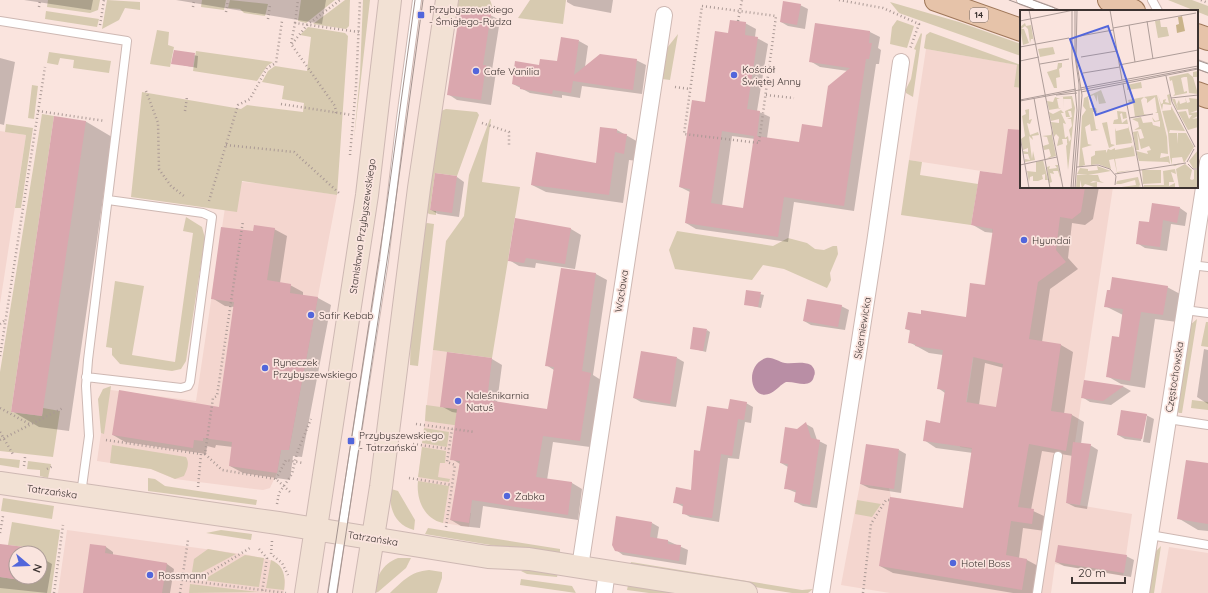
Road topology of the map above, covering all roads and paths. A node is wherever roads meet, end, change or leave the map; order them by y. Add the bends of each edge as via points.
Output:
1 (40, 0) edge
2 (104, 0) edge
3 (194, 0) edge
4 (228, 0) edge
5 (298, 0) edge
6 (340, 0) edge
7 (360, 0) edge
8 (390, 0) edge
9 (418, 0) edge
10 (447, 0) edge
11 (742, 0) edge
12 (839, 0) edge
13 (936, 0) edge
14 (1021, 0) edge
15 (1109, 0) edge
16 (1152, 0) edge
17 (1201, 0) edge
18 (1208, 3) edge
19 (270, 5) dead end
20 (39, 7) dead end
21 (193, 8) dead end
22 (1048, 10) edge
23 (1132, 10) edge
24 (1157, 10) edge
25 (740, 11) junction
26 (226, 12) dead end
27 (664, 15) dead end
28 (268, 19) dead end
29 (0, 21) edge
30 (282, 21) dead end
31 (738, 21) dead end
32 (295, 23) junction
33 (307, 25) junction
34 (1020, 30) edge
35 (359, 32) junction
36 (1198, 35) edge
37 (98, 37) junction
38 (1208, 39) edge
39 (291, 44) junction
40 (900, 62) joint
41 (1198, 64) edge
42 (45, 67) dead end
43 (1208, 68) edge
44 (675, 87) dead end
45 (690, 89) junction
46 (146, 91) dead end
47 (1198, 93) edge
48 (766, 95) junction
49 (187, 97) dead end
50 (1208, 97) edge
51 (794, 98) dead end
52 (281, 104) dead end
53 (38, 111) junction
54 (185, 111) dead end
55 (336, 112) junction
56 (352, 114) junction
57 (105, 121) dead end
58 (482, 123) dead end
59 (509, 145) dead end
60 (226, 146) junction
61 (350, 162) dead end
62 (1208, 162) edge
63 (339, 193) dead end
64 (108, 200) junction
65 (204, 213) junction
66 (243, 220) dead end
67 (1191, 265) junction
68 (1208, 267) edge
69 (1184, 310) junction
70 (1208, 313) edge
71 (6, 320) junction
72 (0, 324) edge
73 (0, 356) edge
74 (86, 377) junction
75 (0, 408) edge
76 (63, 408) dead end
77 (312, 413) dead end
78 (1168, 419) junction
79 (416, 424) dead end
80 (31, 425) junction
81 (1208, 425) edge
82 (452, 429) junction
83 (0, 432) edge
84 (475, 432) dead end
85 (4, 438) junction
86 (0, 440) edge
87 (106, 440) dead end
88 (414, 444) dead end
89 (449, 449) junction
90 (203, 454) junction
91 (14, 456) dead end
92 (1058, 456) dead end
93 (25, 457) dead end
94 (295, 462) junction
95 (303, 463) dead end
96 (23, 471) dead end
97 (409, 478) dead end
98 (276, 479) junction
99 (0, 484) edge
100 (452, 485) junction
101 (284, 486) junction
102 (198, 487) dead end
103 (290, 492) dead end
104 (81, 495) junction
105 (890, 500) dead end
106 (276, 508) dead end
107 (3, 516) dead end
108 (64, 525) dead end
109 (446, 527) dead end
110 (316, 529) junction
111 (0, 533) edge
112 (342, 533) junction
113 (273, 535) dead end
114 (1150, 536) junction
115 (373, 538) junction
116 (188, 540) dead end
117 (1208, 545) edge
118 (250, 548) dead end
119 (259, 549) dead end
120 (580, 567) junction
121 (607, 571) junction
122 (182, 580) junction
123 (288, 580) dead end
124 (194, 582) junction
125 (262, 591) edge
126 (291, 592) edge
127 (54, 593) edge
128 (180, 593) edge
129 (332, 593) edge
130 (364, 593) edge
131 (604, 593) edge
132 (746, 593) edge
133 (821, 593) edge
134 (863, 593) edge
135 (1037, 593) edge
136 (1140, 593) edge

1 - 20 path
2 - 37 path
3 - 21 path
4 - 26 path
5 - 32 path
6 - 33 path
7 - 35 path
8 - 110 main road, Stanisława Przybyszewskiego via 367,195
9 - 112 lane via 384,261
10 - 115 main road via 419,188
11 - 25 path
12 - 40 path via 883,8 919,24 910,49
13 - 34 main road, 14
14 - 22 lane
15 - 23 main road
16 - 24 lane
17 - 18 path
19 - 28 path
25 - 31 path
25 - 45 path via 702,6
25 - 48 path via 776,16
27 - 120 street, Wacława
29 - 37 lane
30 - 60 path via 276,63 268,68 250,99 238,105
32 - 33 path
32 - 39 path
33 - 35 path
33 - 39 path
35 - 56 path
36 - 38 main road
37 - 64 lane via 128,41
39 - 55 path via 335,106
40 - 133 street, Skierniewicka
41 - 43 lane
42 - 53 path
44 - 45 path
45 - 48 path via 684,134 759,143
46 - 65 path via 158,123 159,169 171,186
47 - 50 main road
48 - 51 path
49 - 54 path
52 - 55 path
53 - 57 path
53 - 71 path
55 - 56 path
56 - 61 path
58 - 59 path via 509,132
60 - 63 path via 294,152
60 - 65 path
62 - 67 street, Częstochowska
64 - 65 lane
64 - 74 lane
65 - 74 lane via 212,217 188,386 181,388
66 - 90 path via 217,396 213,398
67 - 68 lane
67 - 69 street, Częstochowska
69 - 70 lane
69 - 78 street, Częstochowska
71 - 72 path
71 - 73 path
74 - 104 lane via 89,436
75 - 80 path
76 - 80 path
77 - 94 path
78 - 81 lane
78 - 114 street, Częstochowska
79 - 82 path
80 - 85 path
82 - 84 path
82 - 89 path
83 - 85 path
85 - 86 path
85 - 91 path
87 - 90 path
88 - 89 path
89 - 100 path via 447,462 455,466
90 - 98 path via 222,470
90 - 102 path
92 - 135 lane
93 - 96 path
94 - 95 path
94 - 98 path via 286,460
94 - 101 path via 292,474
97 - 100 path
98 - 101 path
99 - 104 main road, Tatrzańska
100 - 109 path
101 - 103 path
101 - 106 path via 278,493
104 - 110 main road, Tatrzańska
105 - 134 path via 886,500 871,524
107 - 111 path
108 - 127 path
110 - 112 main road, Tatrzańska
110 - 126 main road, Stanisława Przybyszewskiego
112 - 115 main road, Tatrzańska
112 - 129 lane
113 - 123 path via 272,554 287,570
114 - 117 lane
114 - 136 street, Częstochowska
115 - 120 main road, Tatrzańska via 488,557 529,559
115 - 130 main road
116 - 122 path
118 - 124 path
119 - 125 path via 267,558
120 - 121 main road, Tatrzańska
121 - 131 street
121 - 132 main road, Tatrzańska
122 - 124 path
122 - 128 path
124 - 125 path
125 - 126 path

